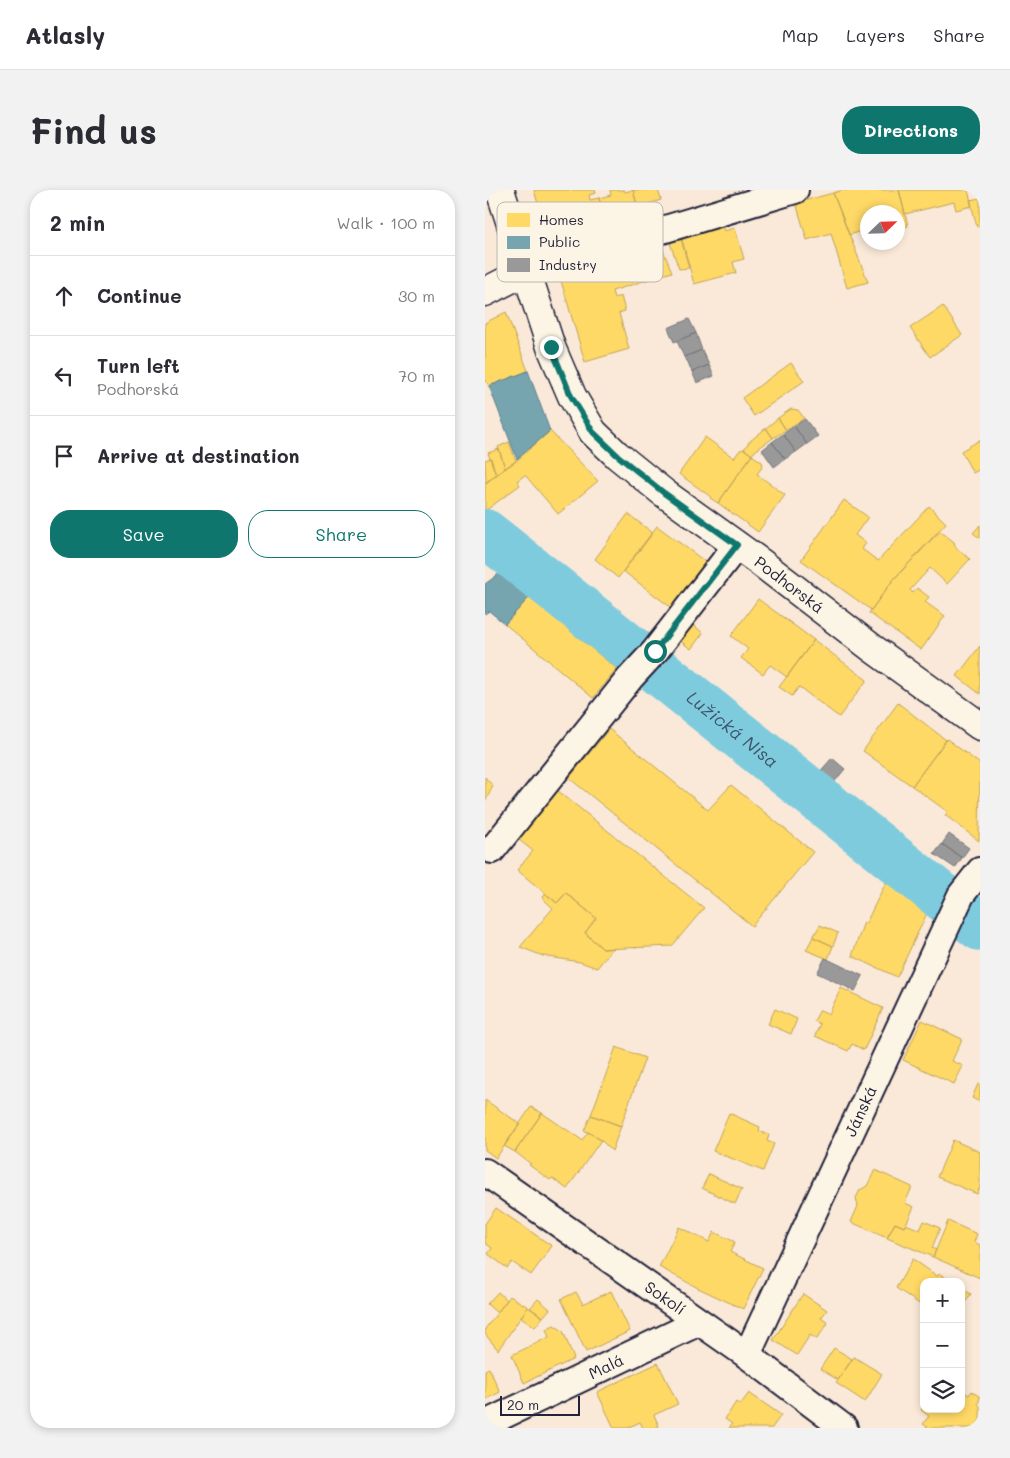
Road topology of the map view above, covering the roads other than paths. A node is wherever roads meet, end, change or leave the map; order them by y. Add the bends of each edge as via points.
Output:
1 (500, 190) edge
2 (795, 190) edge
3 (504, 202) edge
4 (663, 230) edge
5 (505, 282) edge
6 (530, 282) edge
7 (485, 292) edge
8 (737, 545) junction
9 (980, 726) edge
10 (492, 850) dead end
11 (980, 871) edge
12 (485, 1172) edge
13 (699, 1322) junction
14 (747, 1355) junction
15 (485, 1424) edge
16 (844, 1428) edge

1 - 3 main road, Podhorská
2 - 4 street
5 - 7 main road
6 - 8 main road, Podhorská via 571,396 593,432 664,493
8 - 9 main road, Podhorská
8 - 10 street
11 - 14 street, Jánská via 961,895
12 - 13 street, Sokolí
13 - 14 street, Sokolí
13 - 15 street, Malá
14 - 16 street, Sokolí

